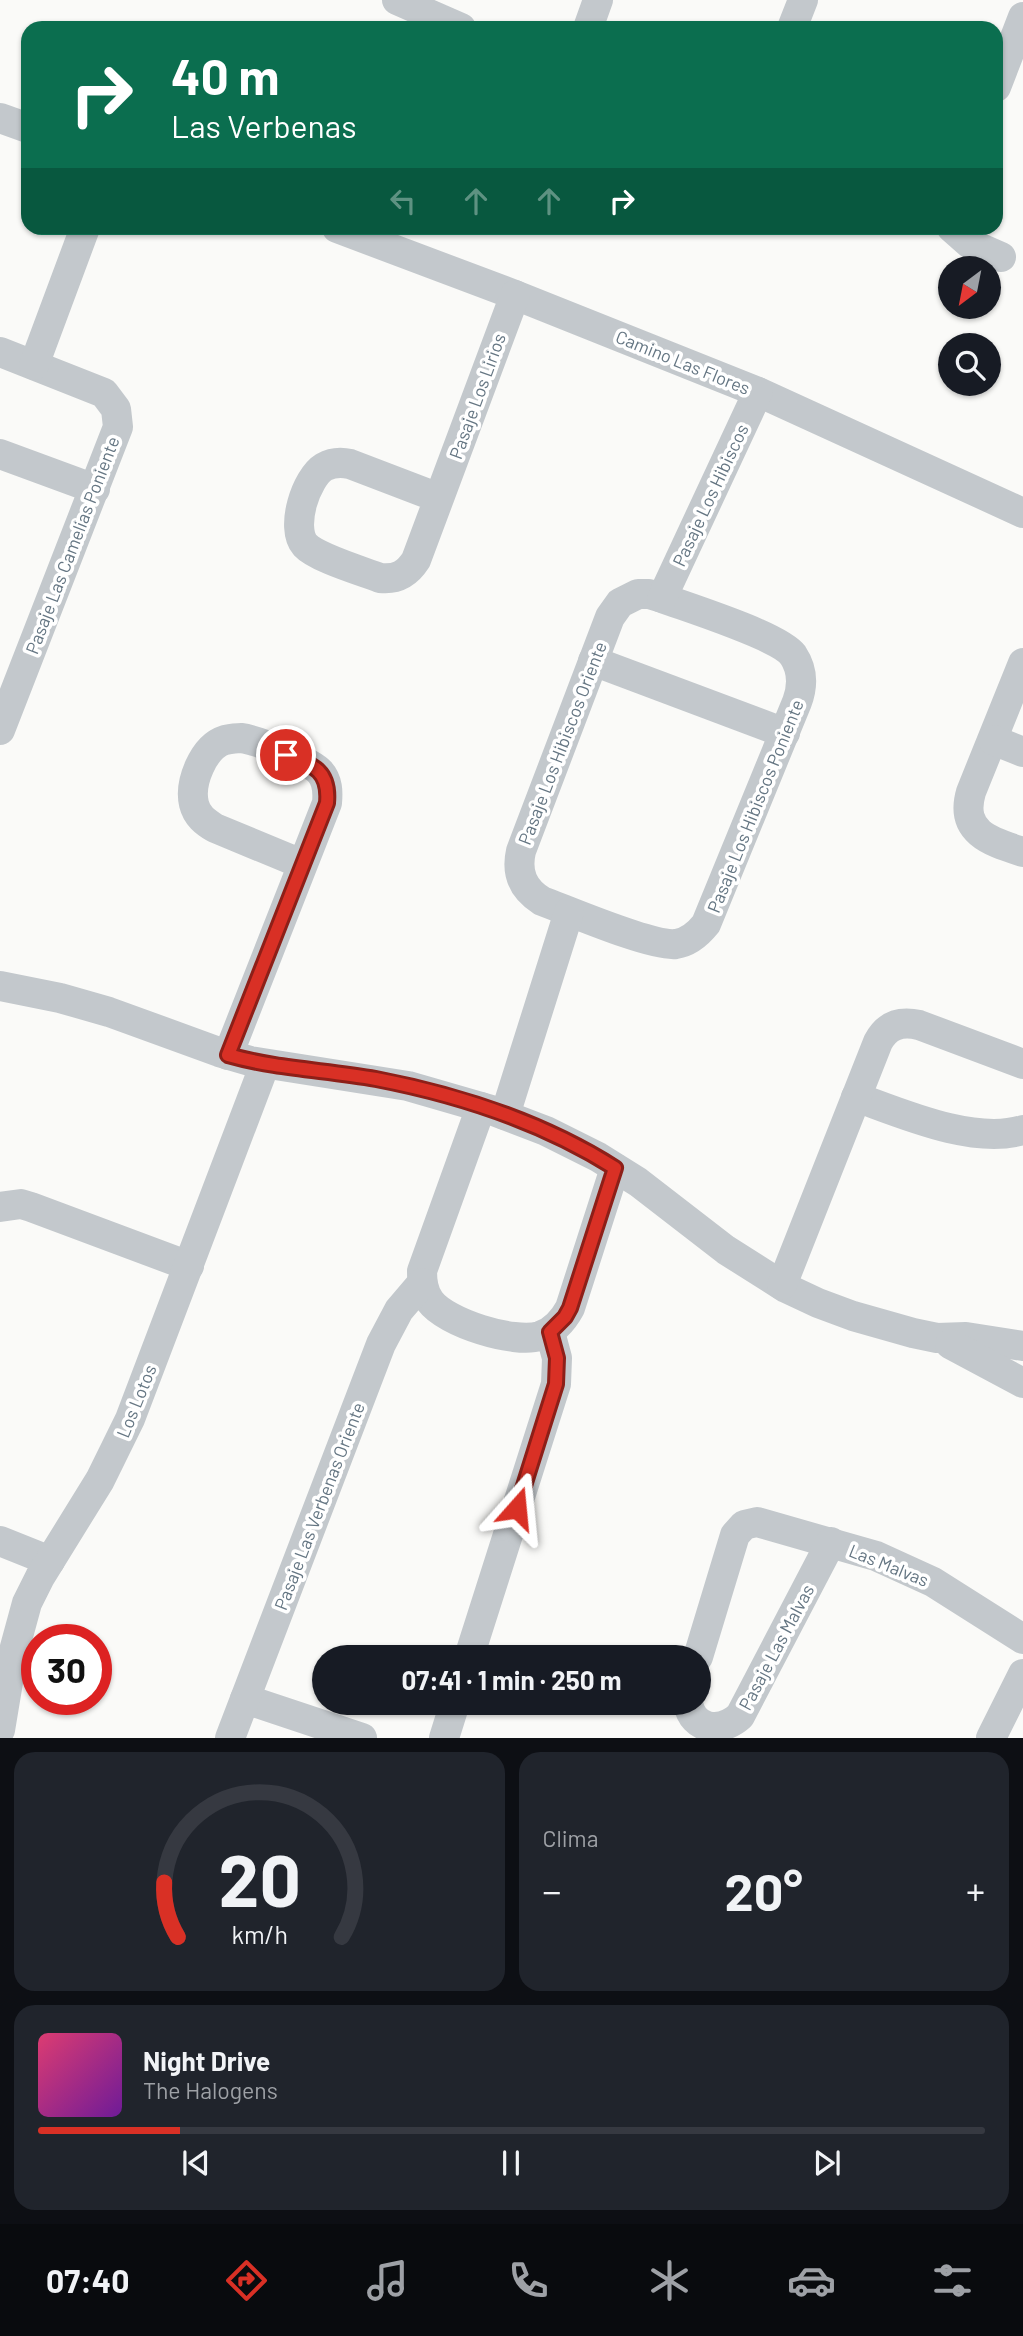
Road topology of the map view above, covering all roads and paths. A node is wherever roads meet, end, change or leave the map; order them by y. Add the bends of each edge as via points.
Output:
1 (397, 0) edge
2 (598, 0) edge
3 (803, 0) edge
4 (1023, 17) edge
5 (445, 21) edge
6 (590, 21) edge
7 (795, 21) edge
8 (1003, 69) edge
9 (0, 118) edge
10 (21, 126) edge
11 (82, 235) edge
12 (356, 235) edge
13 (959, 235) edge
14 (999, 256) edge
15 (515, 295) junction
16 (0, 352) edge
17 (34, 365) junction
18 (758, 392) junction
19 (0, 454) edge
20 (94, 489) junction
21 (439, 498) junction
22 (1023, 513) edge
23 (662, 598) junction
24 (593, 661) junction
25 (1023, 663) edge
26 (0, 730) edge
27 (785, 733) junction
28 (993, 740) junction
29 (1023, 752) edge
30 (1023, 852) edge
31 (302, 864) junction
32 (569, 912) junction
33 (0, 986) edge
34 (228, 1055) junction
35 (265, 1064) junction
36 (1023, 1064) edge
37 (856, 1097) junction
38 (493, 1111) junction
39 (1023, 1130) edge
40 (615, 1168) junction
41 (0, 1207) edge
42 (188, 1266) junction
43 (422, 1283) junction
44 (782, 1285) junction
45 (550, 1332) junction
46 (937, 1338) junction
47 (1023, 1346) edge
48 (1023, 1383) edge
49 (0, 1541) edge
50 (831, 1542) junction
51 (50, 1561) junction
52 (1023, 1639) edge
53 (473, 1645) edge
54 (702, 1645) edge
55 (6, 1656) edge
56 (1023, 1674) edge
57 (245, 1699) junction
58 (451, 1715) edge
59 (697, 1722) edge
60 (0, 1730) edge
61 (230, 1738) edge
62 (362, 1738) edge
63 (444, 1738) edge
64 (991, 1738) edge

1 - 5 street
2 - 6 street
3 - 7 street
4 - 8 street
9 - 10 street
11 - 17 street
12 - 15 street, Camino Las Flores
13 - 14 street
15 - 18 street, Camino Las Flores
15 - 21 street, Pasaje Los Lirios
16 - 17 street, Pasaje Las Camelias Poniente
17 - 20 street, Pasaje Las Camelias Poniente via 104,393 116,409 116,436
18 - 22 street, Camino Las Flores
18 - 23 street, Pasaje Los Hibiscos
19 - 20 street
20 - 26 street, Pasaje Las Camelias Poniente
21 - 21 street, Pasaje Los Lirios via 410,570 390,579 314,552 297,529 312,482 329,464 350,464
23 - 24 street, Pasaje Los Hibiscos Oriente via 649,594 627,598 614,609
23 - 27 street, Pasaje Los Hibiscos Poniente via 771,639 792,653 802,690
24 - 27 street
24 - 32 street, Pasaje Los Hibiscos Oriente via 519,861 527,889
25 - 28 street
27 - 32 street, Pasaje Los Hibiscos Poniente via 699,934 666,944
28 - 29 street
28 - 30 street via 968,801 970,818 984,838
31 - 31 street via 327,803 321,773 250,740 219,743 202,762 195,782 198,813 215,828
31 - 34 street
32 - 38 street
33 - 34 street via 108,1012
34 - 35 street
35 - 38 street via 408,1086
35 - 42 street, Los Lotos
36 - 37 street via 919,1025 902,1023 882,1035
37 - 39 street via 967,1131 1000,1134
37 - 44 street
38 - 40 street via 563,1139
38 - 43 street via 425,1259
40 - 44 street
40 - 45 street via 570,1308
41 - 42 street via 31,1207
42 - 51 street, Los Lotos via 116,1450
43 - 45 street via 439,1311 475,1327 523,1338
43 - 57 street, Pasaje Las Verbenas Oriente via 399,1310 381,1344
44 - 46 street via 853,1316
45 - 53 street via 557,1358 556,1384
46 - 47 street via 966,1337
46 - 48 street
49 - 51 street
50 - 52 street, Las Malvas via 905,1568
50 - 54 street, Las Malvas via 757,1521 744,1525 735,1535
50 - 59 street, Pasaje Las Malvas via 740,1716 718,1728
51 - 55 street, Los Lotos
55 - 60 street, Los Lotos
56 - 64 street
57 - 61 street, Pasaje Las Verbenas Oriente
57 - 62 street
58 - 63 street

